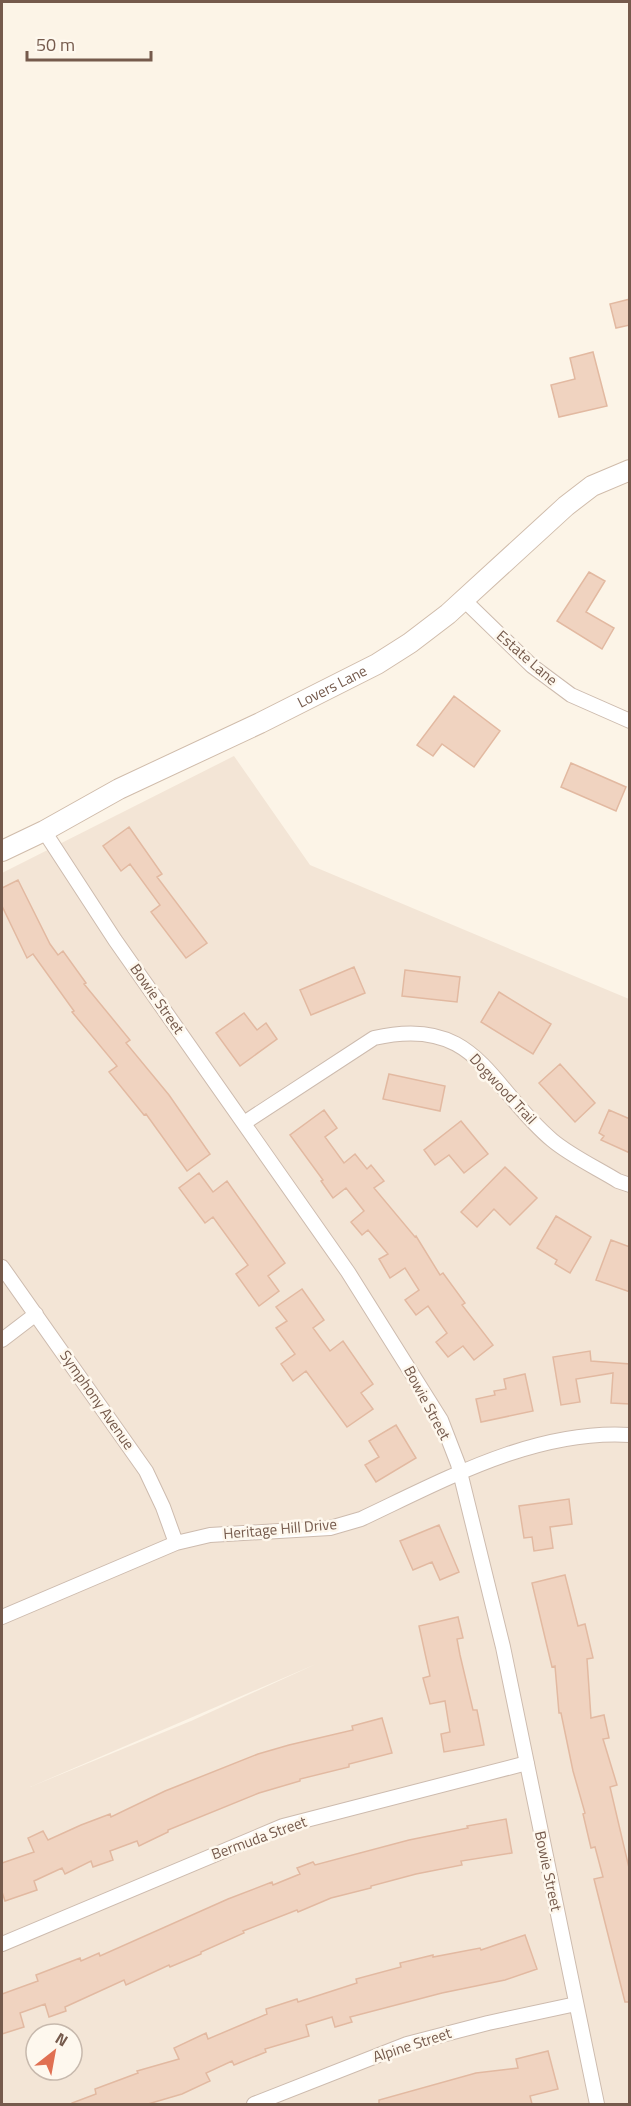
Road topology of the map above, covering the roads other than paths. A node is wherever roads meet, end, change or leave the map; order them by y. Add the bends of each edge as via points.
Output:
1 (630, 470) edge
2 (464, 600) junction
3 (630, 721) edge
4 (44, 831) junction
5 (2, 851) edge
6 (244, 1123) junction
7 (630, 1185) edge
8 (2, 1267) edge
9 (36, 1314) junction
10 (2, 1340) edge
11 (630, 1435) edge
12 (460, 1473) junction
13 (176, 1543) junction
14 (2, 1617) edge
15 (527, 1763) junction
16 (2, 1944) edge
17 (576, 2004) junction
18 (254, 2104) edge
19 (597, 2104) edge

1 - 2 street, Lovers Lane via 592,486 566,506
2 - 3 street, Estate Lane via 532,666 572,695
2 - 4 street, Lovers Lane via 377,664 119,789
4 - 5 street, Lovers Lane
4 - 6 street, Bowie Street via 115,940
6 - 7 street, Dogwood Trail via 374,1038 397,1032 425,1033 471,1052 553,1141
6 - 12 street, Bowie Street via 384,1327 441,1420
8 - 9 street, Symphony Avenue
9 - 10 street
9 - 13 street, Symphony Avenue via 146,1471
11 - 12 street, Heritage Hill Drive via 563,1440
12 - 13 street, Heritage Hill Drive via 361,1519 337,1526 210,1535
12 - 15 street, Bowie Street
13 - 14 street, Heritage Hill Drive
15 - 16 street, Bermuda Street via 283,1826
15 - 17 street, Bowie Street
17 - 18 street, Alpine Street via 407,2044
17 - 19 street, Bowie Street

